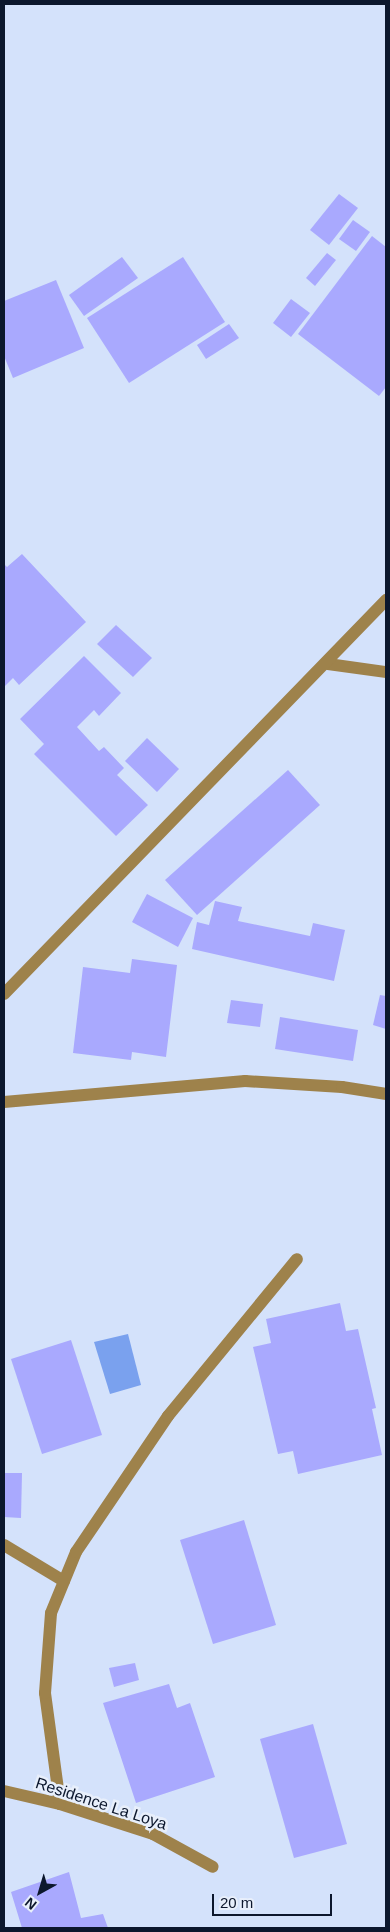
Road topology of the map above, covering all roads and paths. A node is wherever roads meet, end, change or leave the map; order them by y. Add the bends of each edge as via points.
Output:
1 (386, 600) edge
2 (328, 664) junction
3 (386, 672) edge
4 (4, 994) edge
5 (386, 1094) edge
6 (4, 1102) edge
7 (297, 1259) dead end
8 (4, 1545) edge
9 (64, 1581) junction
10 (4, 1791) edge
11 (60, 1804) junction
12 (213, 1867) dead end

1 - 2 street
2 - 3 street
2 - 4 street
5 - 6 street via 342,1087 245,1081
7 - 9 street via 168,1416 76,1552
8 - 9 street
9 - 11 street via 51,1613 46,1694
10 - 11 street, Residence La Loya
11 - 12 street, Residence La Loya via 154,1834

